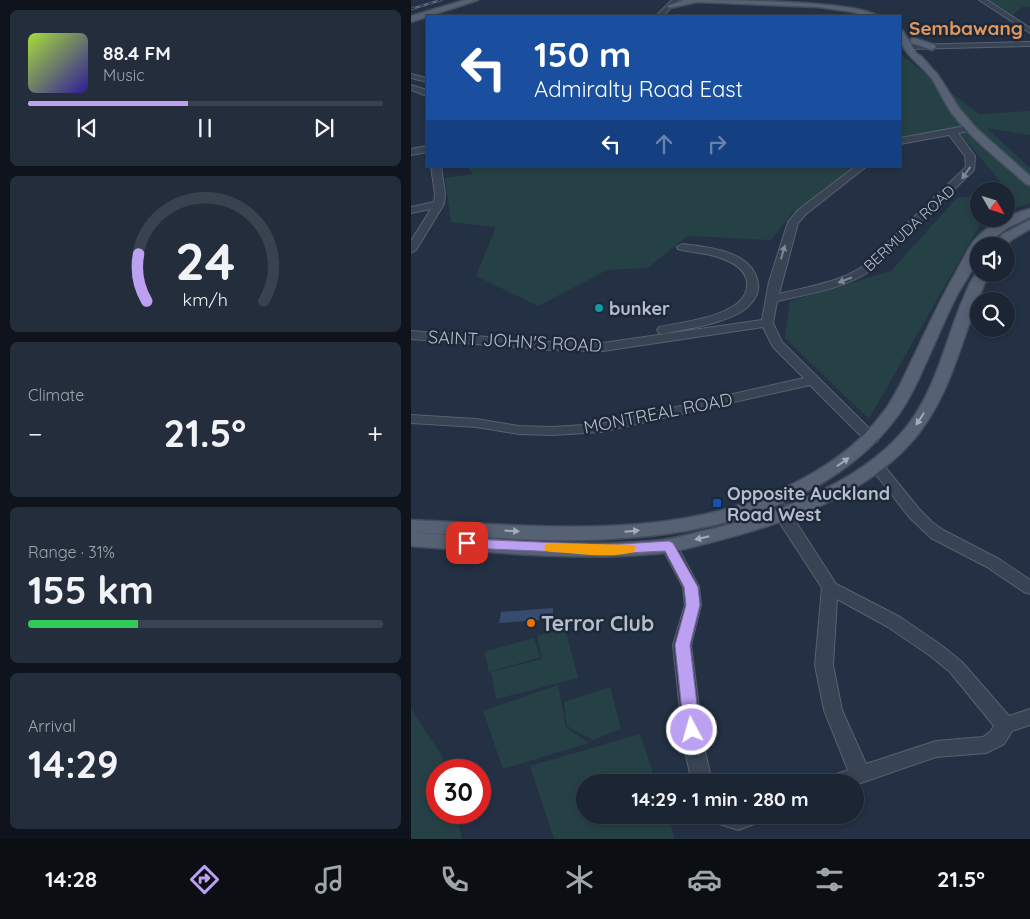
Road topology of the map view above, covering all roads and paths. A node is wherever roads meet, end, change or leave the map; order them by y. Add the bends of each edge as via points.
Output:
1 (466, 0) edge
2 (474, 0) edge
3 (694, 0) edge
4 (699, 0) edge
5 (750, 0) edge
6 (981, 0) edge
7 (669, 3) edge
8 (658, 15) edge
9 (871, 15) edge
10 (879, 15) edge
11 (411, 17) edge
12 (901, 28) edge
13 (1030, 31) edge
14 (901, 34) edge
15 (1030, 44) edge
16 (933, 47) joint
17 (915, 49) junction
18 (411, 75) edge
19 (426, 79) edge
20 (411, 87) edge
21 (425, 92) edge
22 (971, 128) junction
23 (952, 132) junction
24 (901, 141) edge
25 (426, 149) edge
26 (411, 152) edge
27 (436, 167) edge
28 (861, 167) edge
29 (1030, 182) edge
30 (439, 204) junction
31 (411, 210) edge
32 (1030, 213) edge
33 (1030, 224) edge
34 (1009, 237) edge
35 (682, 247) dead end
36 (411, 250) edge
37 (752, 282) junction
38 (775, 282) junction
39 (978, 282) edge
40 (772, 299) junction
41 (966, 308) junction
42 (941, 314) junction
43 (767, 323) junction
44 (689, 329) junction
45 (655, 330) dead end
46 (411, 335) edge
47 (919, 362) junction
48 (945, 369) junction
49 (813, 380) junction
50 (411, 419) edge
51 (872, 438) junction
52 (876, 465) junction
53 (779, 508) junction
54 (411, 526) edge
55 (411, 539) edge
56 (669, 546) junction
57 (829, 588) junction
58 (1030, 588) edge
59 (1030, 717) edge
60 (1005, 726) junction
61 (700, 774) edge
62 (860, 774) joint

1 - 11 main road
2 - 11 main road
3 - 7 main road
4 - 9 main road via 818,5
5 - 10 main road via 836,5
6 - 13 street
7 - 8 street
12 - 17 main road
14 - 17 main road
15 - 16 street
16 - 17 main road
17 - 22 main road via 955,110
18 - 19 street
20 - 21 street
22 - 23 street
22 - 29 main road
23 - 24 street
23 -> 40 street, BERMUDA ROAD via 970,156 971,168 881,255 853,277
25 - 26 street
27 - 30 street
38 -> 28 street via 793,222
30 - 31 street
30 - 36 street
32 - 42 main road via 1007,221 978,244
33 - 34 main road
35 - 37 street via 732,258 747,270
37 - 38 street
37 - 44 street via 750,297 738,308
38 - 40 street
39 - 41 main road
40 - 43 street
41 - 42 main road via 953,307
41 - 48 main road
42 - 47 main road
43 - 44 street, SAINT JOHN'S ROAD
43 - 49 street via 777,344
44 - 45 street
44 - 46 street, SAINT JOHN'S ROAD via 603,347
47 - 48 main road via 938,371
47 - 51 main road via 889,417
48 -> 52 main road via 919,421
49 - 50 street, MONTREAL ROAD via 601,428 519,430 476,423
49 - 51 street
53 -> 51 main road via 857,453
52 - 53 main road via 833,493
52 - 58 street via 914,513 937,534 993,563
54 -> 53 main road via 607,533 666,528 727,514
53 -> 56 main road via 735,530
53 - 57 street
55 - 56 main road via 607,550
56 - 61 street via 691,587 693,605 683,645 694,747
57 - 60 street via 894,622 935,650 955,667
57 - 62 street via 824,665 833,710
59 - 60 street
60 - 62 street via 997,738 986,745 935,749

